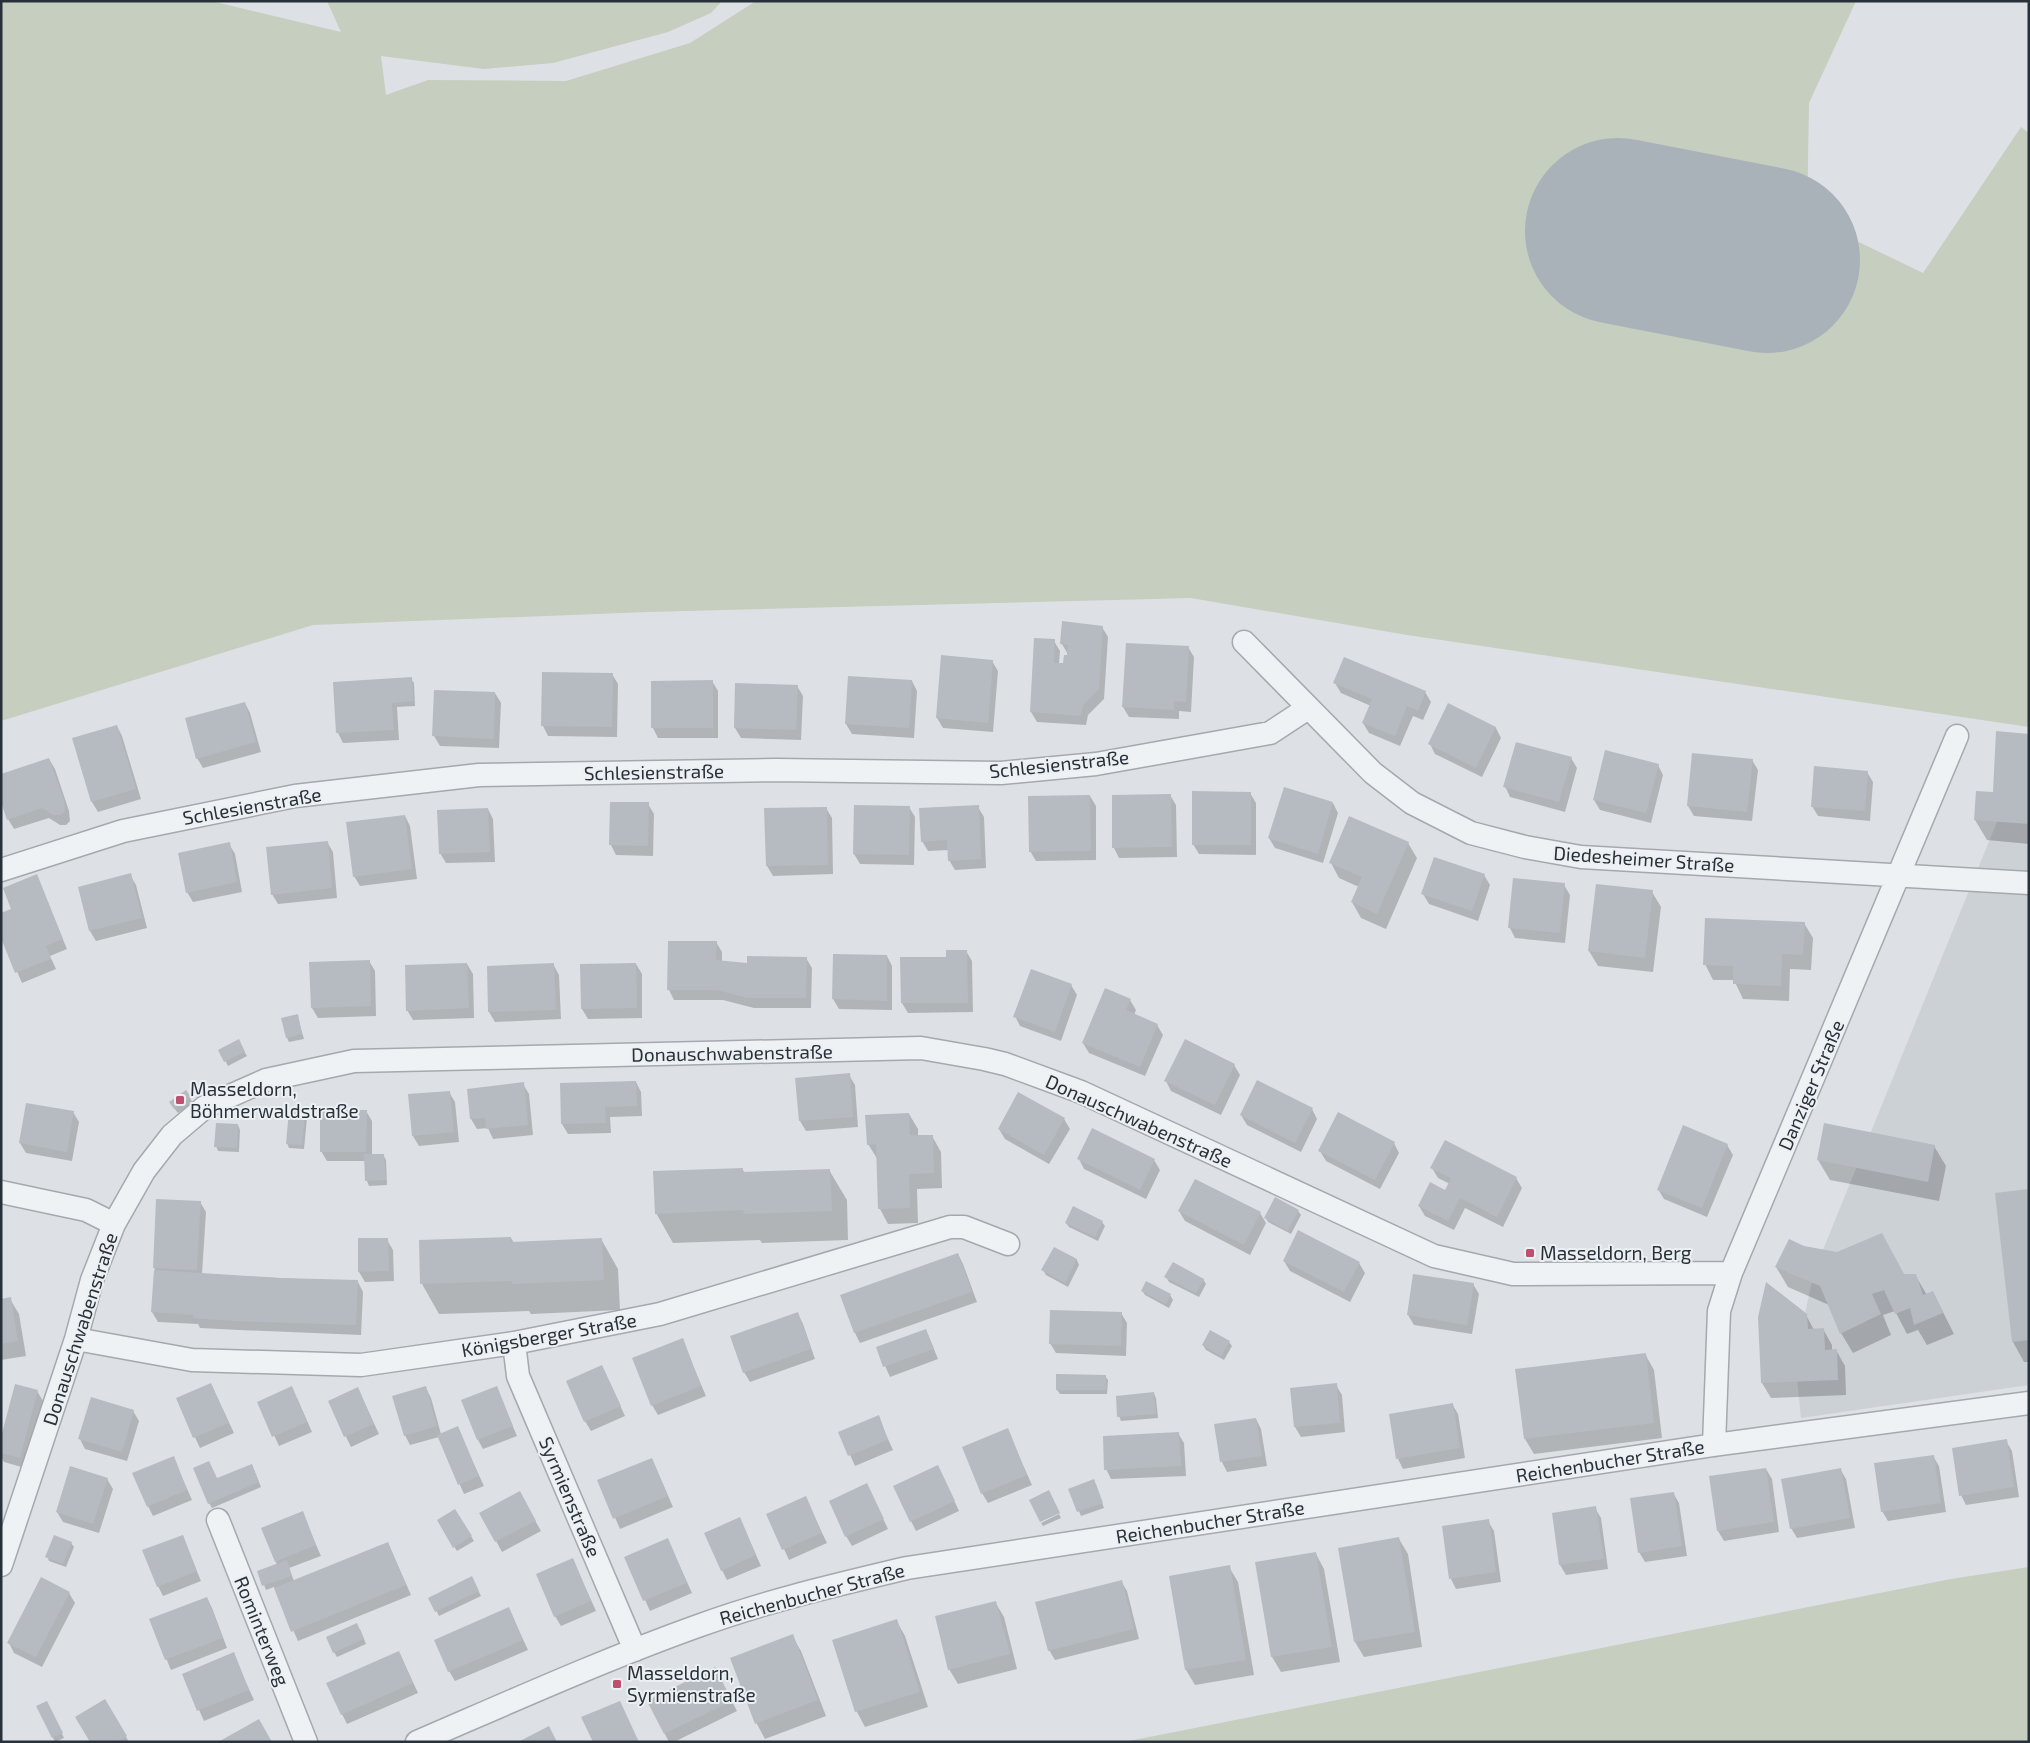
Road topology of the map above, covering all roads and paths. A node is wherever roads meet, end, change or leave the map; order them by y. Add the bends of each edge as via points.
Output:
1 (1244, 642) dead end
2 (1308, 708) junction
3 (1957, 736) dead end
4 (1, 870) edge
5 (1898, 875) junction
6 (2029, 884) edge
7 (1, 1192) edge
8 (114, 1224) junction
9 (1008, 1244) dead end
10 (1731, 1273) junction
11 (76, 1339) junction
12 (514, 1343) junction
13 (2029, 1403) edge
14 (1714, 1445) junction
15 (10, 1513) edge
16 (218, 1520) dead end
17 (1, 1565) edge
18 (635, 1650) junction
19 (306, 1742) edge
20 (417, 1742) edge

1 - 2 street, Diedesheimer Straße
2 - 4 street, Schlesienstraße via 1270,733 1096,764 1001,773 776,770 479,775 295,796 123,831
2 - 5 street, Diedesheimer Straße via 1373,773 1412,803 1470,833 1524,848 1581,857
3 - 5 street, Danziger Straße
5 - 6 street, Diedesheimer Straße
5 - 10 street, Danziger Straße
7 - 8 street via 86,1210
8 - 10 street, Donauschwabenstraße via 144,1171 172,1135 204,1107 266,1080 354,1061 922,1048 984,1058 1081,1092 1434,1256 1513,1274
8 - 11 street, Donauschwabenstraße via 92,1280
9 - 12 street, Königsberger Straße via 964,1226 950,1227 660,1314
10 - 14 street, Danziger Straße via 1719,1311
11 - 12 street, Königsberger Straße via 192,1360 361,1365
11 - 15 street, Donauschwabenstraße
12 - 18 street, Syrmienstraße via 518,1376
13 - 14 street, Reichenbucher Straße
14 - 18 street, Reichenbucher Straße via 907,1568 788,1597
15 - 17 street, Donauschwabenstraße
16 - 19 street, Rominterweg
18 - 20 street, Reichenbucher Straße

